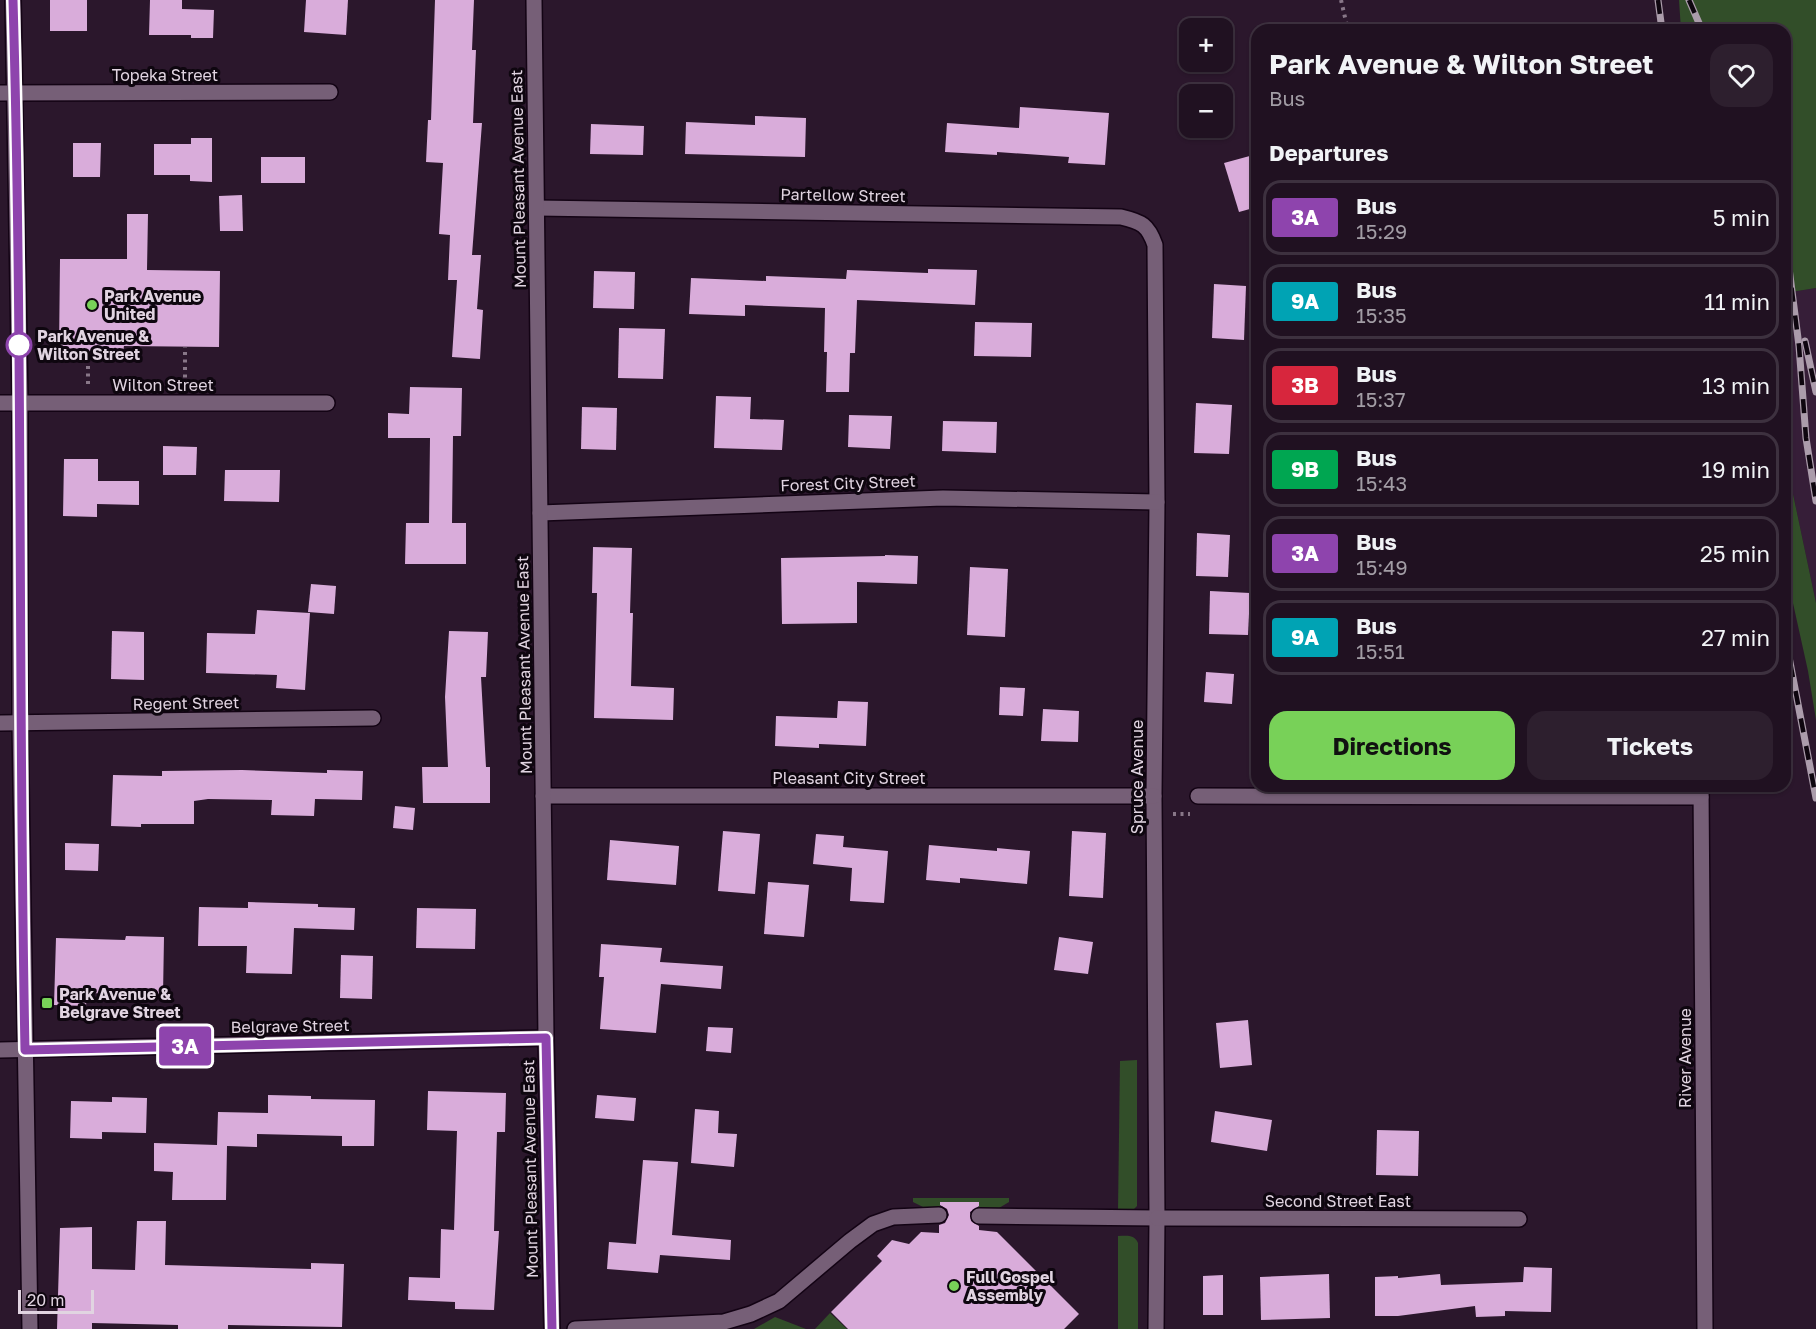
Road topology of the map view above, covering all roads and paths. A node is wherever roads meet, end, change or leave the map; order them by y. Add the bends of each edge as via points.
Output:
1 (13, 0) edge
2 (534, 0) edge
3 (1341, 0) edge
4 (1347, 24) edge
5 (330, 92) dead end
6 (8, 93) edge
7 (537, 208) junction
8 (1146, 226) joint
9 (185, 347) dead end
10 (88, 352) dead end
11 (20, 402) junction
12 (0, 403) edge
13 (88, 403) junction
14 (185, 403) junction
15 (327, 404) dead end
16 (1157, 502) junction
17 (540, 513) junction
18 (373, 718) dead end
19 (0, 723) edge
20 (20, 723) junction
21 (1600, 792) edge
22 (1701, 792) edge
23 (543, 796) junction
24 (1154, 796) junction
25 (1198, 796) dead end
26 (1179, 814) dead end
27 (1186, 814) dead end
28 (546, 1038) junction
29 (0, 1050) edge
30 (25, 1050) junction
31 (939, 1215) dead end
32 (979, 1216) dead end
33 (1157, 1218) junction
34 (1519, 1219) dead end
35 (30, 1329) edge
36 (552, 1329) edge
37 (575, 1329) edge
38 (1156, 1329) edge
39 (1706, 1329) edge

1 - 6 street
2 - 7 street, Mount Pleasant Avenue East
3 - 4 path
5 - 6 street, Topeka Street
6 - 11 street
7 - 8 street, Partellow Street via 1121,218
7 - 17 street, Mount Pleasant Avenue East
8 - 16 street, Spruce Avenue via 1155,245
9 - 14 path
10 - 13 path
11 - 12 street, Wilton Street
11 - 13 street, Wilton Street
11 - 20 street
13 - 14 street, Wilton Street
14 - 15 street, Wilton Street
16 - 17 street, Forest City Street via 943,498
16 - 24 street, Spruce Avenue
17 - 23 street, Mount Pleasant Avenue East
18 - 20 street, Regent Street
19 - 20 street, Regent Street
20 - 30 street
21 - 25 street
22 - 39 street, River Avenue
23 - 24 street, Pleasant City Street
23 - 28 street, Mount Pleasant Avenue East
24 - 33 street, Spruce Avenue
26 - 27 path
28 - 30 street, Belgrave Street
28 - 36 street, Mount Pleasant Avenue East
29 - 30 street, Belgrave Street
30 - 35 street
31 - 37 street via 883,1219 862,1231 779,1301 752,1314 724,1322
32 - 33 street, Second Street East
33 - 34 street, Second Street East
33 - 38 street, Spruce Avenue

